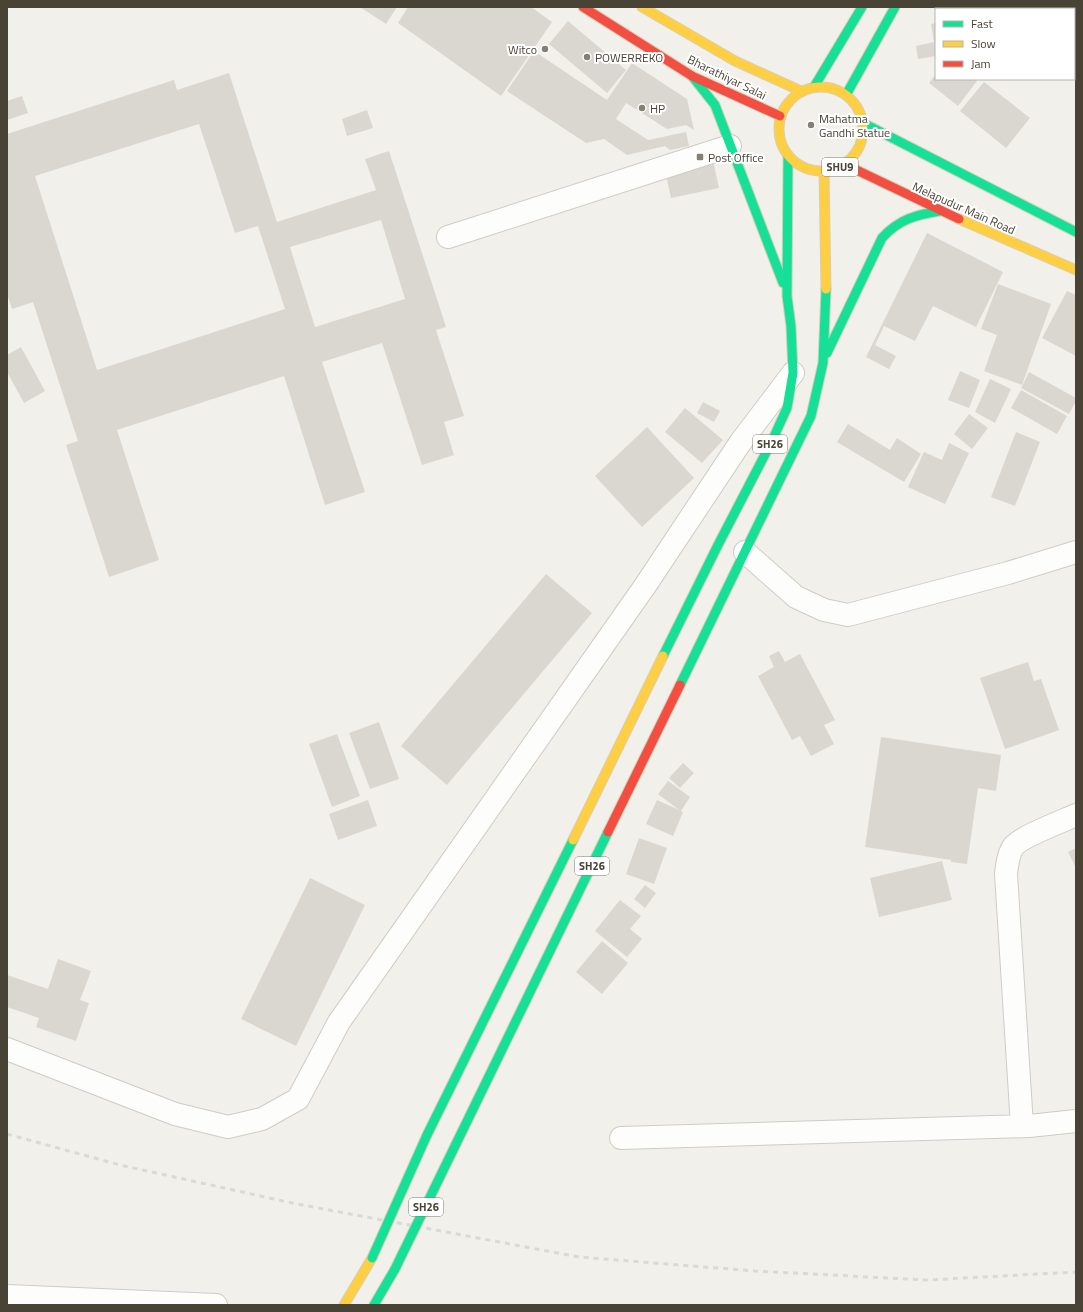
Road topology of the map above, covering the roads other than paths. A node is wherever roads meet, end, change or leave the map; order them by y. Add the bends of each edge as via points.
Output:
1 (583, 7) edge
2 (642, 7) edge
3 (862, 7) edge
4 (895, 7) edge
5 (692, 76) junction
6 (814, 87) junction
7 (801, 91) junction
8 (846, 95) junction
9 (780, 116) junction
10 (863, 124) junction
11 (730, 146) junction
12 (788, 156) junction
13 (844, 164) junction
14 (824, 171) junction
15 (940, 211) junction
16 (1076, 232) edge
17 (448, 237) dead end
18 (1076, 270) edge
19 (787, 296) junction
20 (823, 363) junction
21 (793, 373) junction
22 (745, 552) junction
23 (1076, 552) edge
24 (1076, 815) edge
25 (7, 1049) edge
26 (1076, 1121) edge
27 (1022, 1126) junction
28 (621, 1138) dead end
29 (7, 1296) edge
30 (216, 1305) edge
31 (344, 1305) edge
32 (374, 1305) edge

1 - 5 main road, Bharathiyar Salai
2 - 7 main road, Bharathiyar Salai via 735,61
3 - 6 main road
4 - 8 main road
5 - 9 main road, Bharathiyar Salai
5 - 11 main road via 714,105
6 - 7 main road, SHU9
6 - 8 main road, SHU9 via 836,89
7 - 9 main road, SHU9 via 792,97
8 - 10 main road, SHU9 via 860,113
9 - 12 main road, SHU9 via 778,130 781,144
10 - 13 main road, SHU9 via 859,147 853,157
10 - 16 main road
11 - 17 street
11 - 19 main road
12 - 14 main road, SHU9 via 798,165 810,170
12 - 19 main road, SH26
13 - 14 main road, SHU9
13 - 15 main road, Melapudur Main Road / SHU9
14 - 20 main road, SH26 via 826,299
15 - 18 main road, Melapudur Main Road / SHU9
15 - 20 main road via 905,219 889,229 882,238
19 - 21 main road, SH26
20 - 22 main road, SH26 via 810,416
21 - 25 street via 740,443 640,592 339,1022 298,1099 262,1120 228,1127 175,1114
21 - 31 main road, SH26, bridge via 787,408 772,441 427,1135 372,1258
22 - 23 street via 796,597 824,610 848,614 1008,573
22 - 32 main road, SH26, bridge via 395,1269
24 - 27 street via 1021,840 1013,847 1007,861
26 - 27 street
27 - 28 street
29 - 30 street

